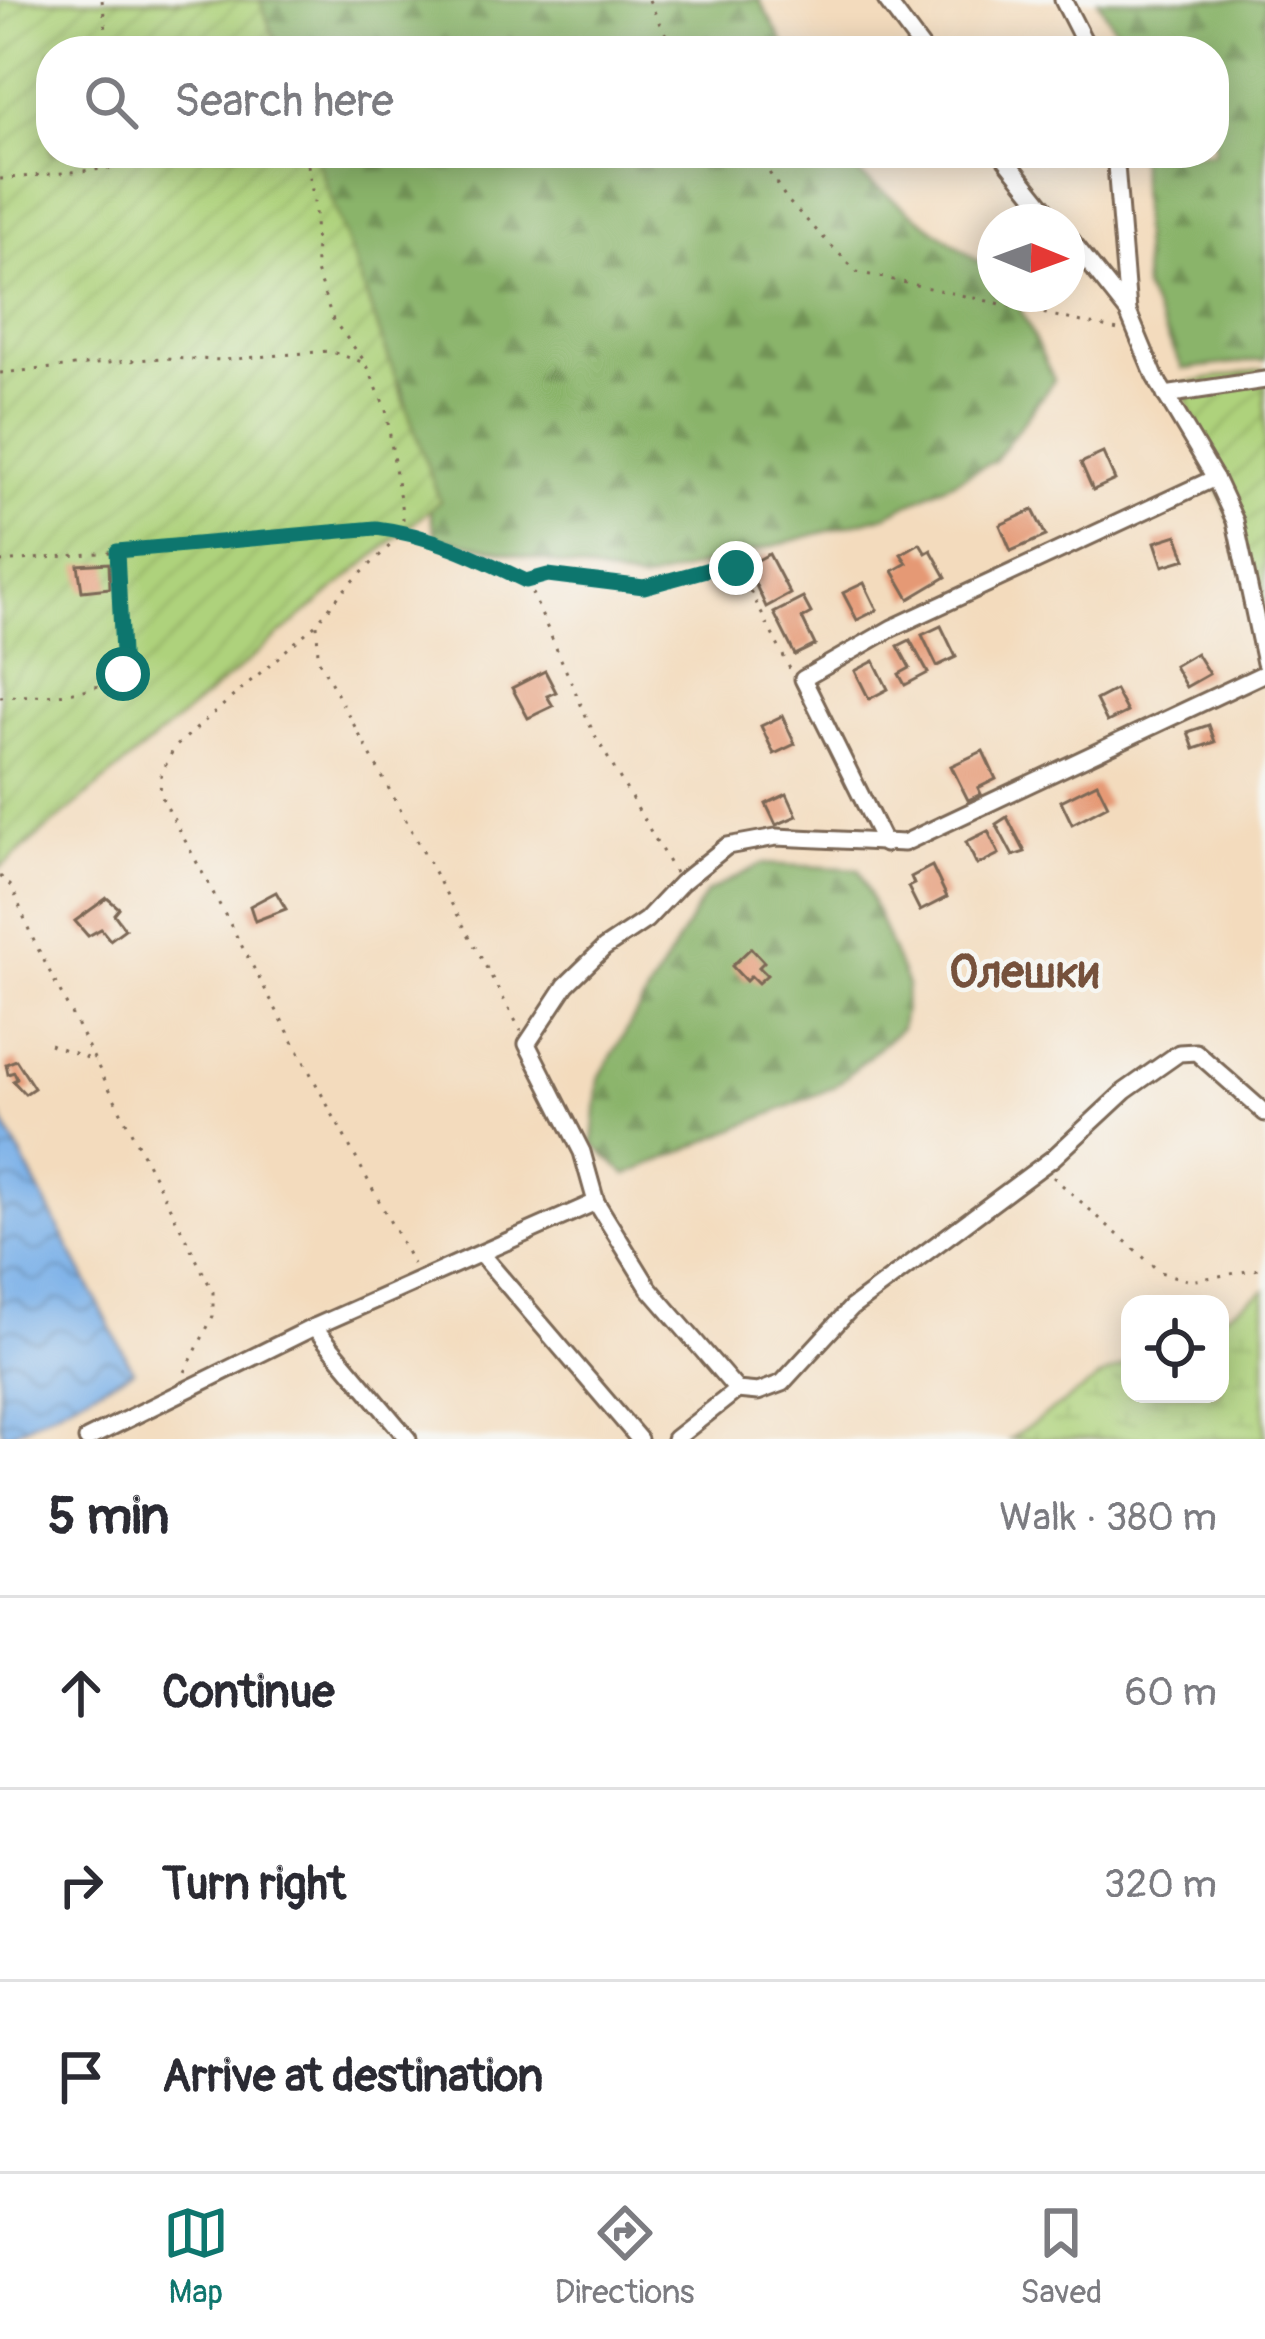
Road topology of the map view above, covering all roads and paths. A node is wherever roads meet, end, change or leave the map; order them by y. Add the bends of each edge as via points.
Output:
1 (103, 0) edge
2 (649, 0) edge
3 (886, 0) edge
4 (1063, 0) edge
5 (107, 36) edge
6 (667, 36) edge
7 (913, 36) edge
8 (1081, 36) edge
9 (114, 168) edge
10 (308, 168) edge
11 (765, 168) edge
12 (1013, 168) edge
13 (1116, 168) edge
14 (0, 179) edge
15 (1042, 204) edge
16 (1085, 257) edge
17 (1128, 311) junction
18 (1137, 334) junction
19 (366, 363) junction
20 (0, 374) edge
21 (1265, 380) edge
22 (1165, 395) junction
23 (1215, 478) junction
24 (405, 531) junction
25 (117, 551) junction
26 (0, 562) edge
27 (526, 581) junction
28 (317, 623) junction
29 (1264, 657) edge
30 (1265, 673) edge
31 (803, 679) junction
32 (0, 698) edge
33 (885, 844) junction
34 (0, 876) edge
35 (681, 883) junction
36 (50, 1044) dead end
37 (527, 1044) junction
38 (97, 1062) junction
39 (1265, 1112) edge
40 (1041, 1166) junction
41 (596, 1202) junction
42 (481, 1254) junction
43 (1265, 1268) edge
44 (416, 1284) junction
45 (314, 1327) junction
46 (737, 1390) junction
47 (173, 1397) junction
48 (87, 1439) edge
49 (408, 1439) edge
50 (639, 1439) edge
51 (675, 1439) edge

1 - 5 path
2 - 6 path
3 - 7 street
4 - 8 street
9 - 14 path
10 - 19 path via 316,272 333,320
11 - 18 path via 857,272
12 - 15 street
13 - 17 street
16 - 17 street
17 - 18 street
18 - 22 street
19 - 20 path via 329,351
19 - 24 path via 386,410
21 - 22 street
22 - 23 street
23 - 29 street via 1235,521
23 - 31 street via 892,628
24 - 25 path
24 - 27 path
24 - 28 path
25 - 26 path
25 - 32 path via 123,674 85,692
27 - 31 path via 548,575 644,587 736,568 788,668
27 - 35 path via 595,734
28 - 37 path via 318,659
28 - 44 path via 175,748 160,794 408,1252
30 - 33 street via 904,843
31 - 33 street
33 - 35 street via 776,837 727,846
34 - 38 path
35 - 37 street via 566,985
36 - 38 path
37 - 41 street via 582,1152
38 - 47 path via 213,1292 213,1316
39 - 40 street via 1196,1052 1179,1053
40 - 43 path via 1160,1272 1190,1281
40 - 46 street via 851,1308 782,1383
41 - 42 street
41 - 46 street via 649,1288
42 - 44 street
42 - 50 street
44 - 45 street
45 - 47 street
45 - 49 street
46 - 51 street
47 - 48 street

